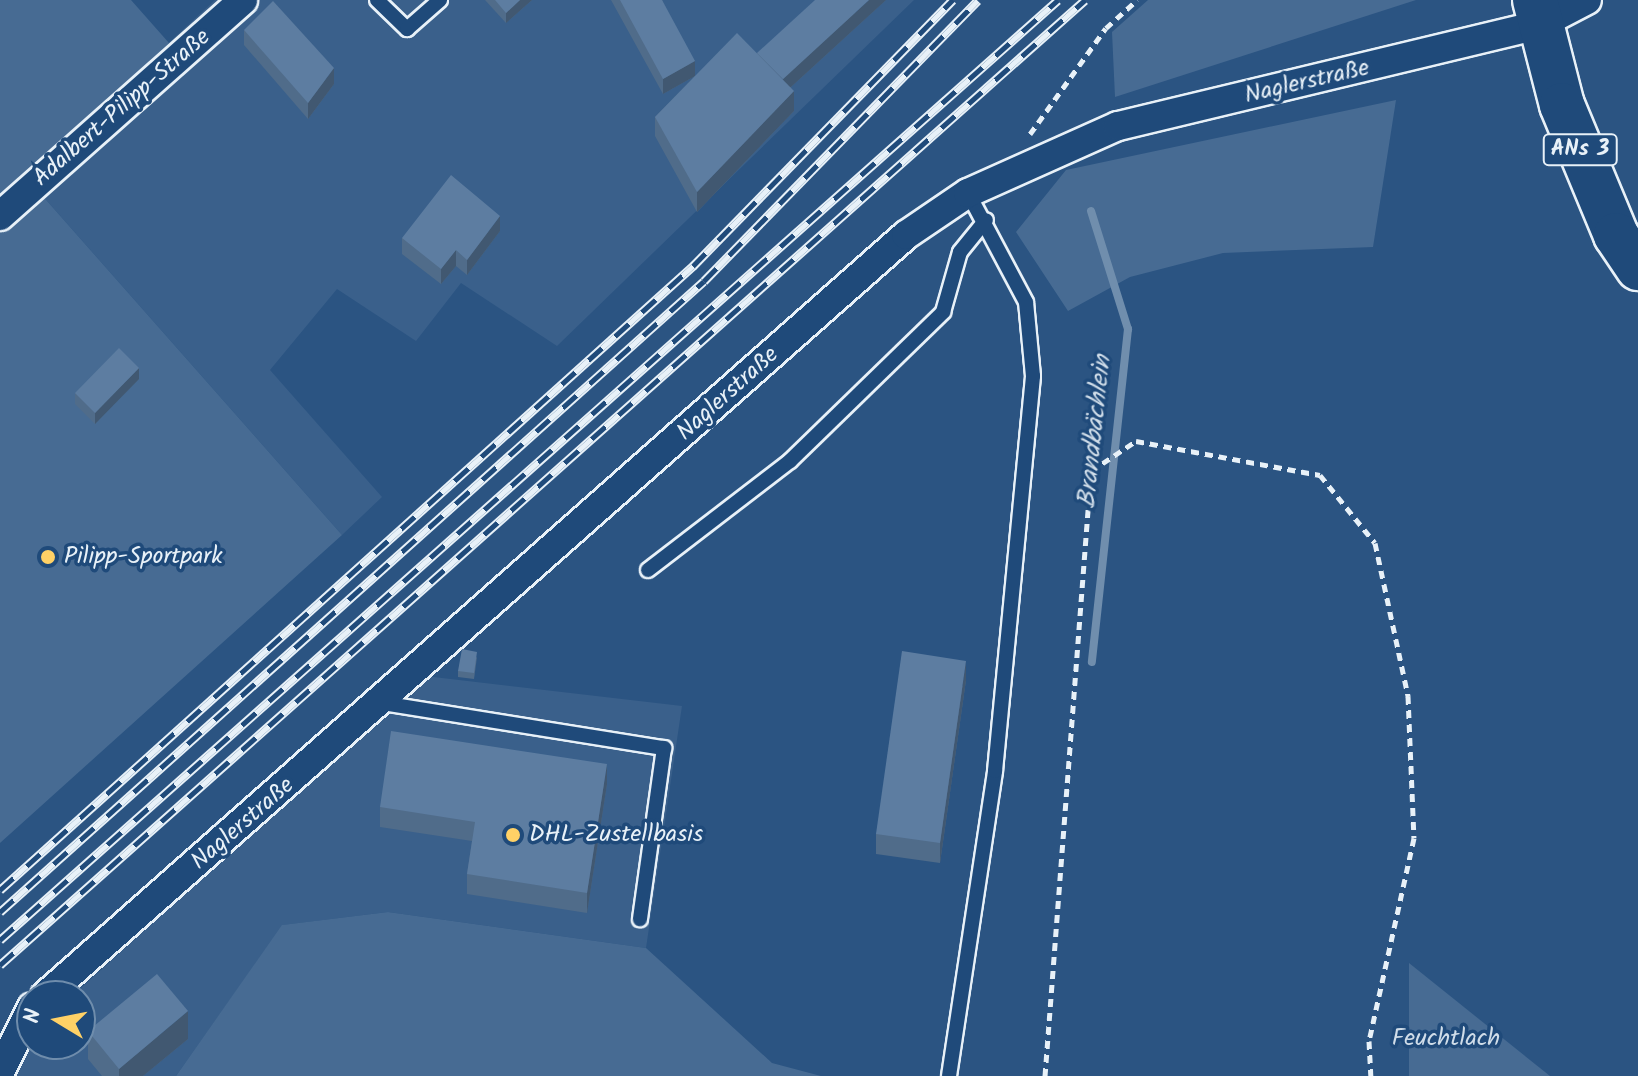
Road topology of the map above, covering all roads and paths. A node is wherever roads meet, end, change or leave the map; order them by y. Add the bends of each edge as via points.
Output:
1 (243, 0) edge
2 (377, 0) edge
3 (440, 0) edge
4 (1137, 0) edge
5 (1587, 0) edge
6 (1537, 12) edge
7 (996, 181) junction
8 (968, 193) junction
9 (0, 216) edge
10 (986, 220) junction
11 (1638, 268) edge
12 (648, 570) dead end
13 (382, 703) junction
14 (640, 919) dead end
15 (63, 980) edge
16 (16, 1040) edge
17 (0, 1072) edge
18 (949, 1076) edge
19 (1045, 1076) edge
20 (1371, 1076) edge

1 - 9 street, Adalbert-Pilipp-Straße
2 - 3 lane via 407,29
4 - 7 path via 1106,28
5 - 6 street, Naglerstraße
6 - 7 street, Naglerstraße via 1118,126
6 - 11 main road, ANs 3 via 1562,105 1616,235
7 - 8 street, Naglerstraße
8 - 10 lane
8 - 13 street, Naglerstraße via 906,235
10 - 12 lane via 960,252 943,312 790,461
10 - 18 lane via 1026,302 1033,376 995,771
13 - 14 lane via 664,748
13 - 15 street, Naglerstraße
16 - 17 street
19 - 20 path via 1091,471 1136,441 1320,475 1375,543 1408,696 1414,838 1369,1041

